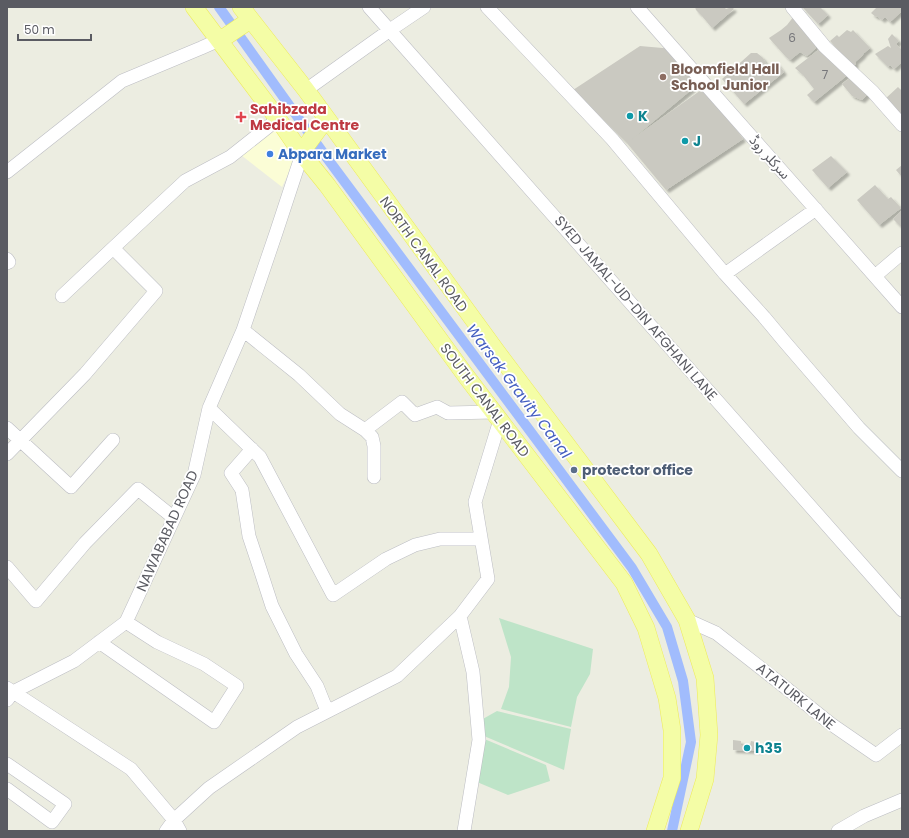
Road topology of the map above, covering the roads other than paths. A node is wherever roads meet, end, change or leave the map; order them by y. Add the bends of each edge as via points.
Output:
1 (194, 7) edge
2 (369, 7) edge
3 (424, 7) edge
4 (487, 7) edge
5 (637, 7) edge
6 (792, 7) edge
7 (245, 13) edge
8 (390, 30) junction
9 (220, 39) junction
10 (306, 90) junction
11 (278, 119) junction
12 (322, 124) junction
13 (902, 125) edge
14 (304, 150) junction
15 (7, 172) edge
16 (816, 209) junction
17 (113, 248) junction
18 (902, 253) edge
19 (7, 259) edge
20 (7, 263) edge
21 (725, 274) junction
22 (875, 276) junction
23 (62, 296) dead end
24 (902, 307) edge
25 (243, 330) junction
26 (209, 408) junction
27 (497, 416) junction
28 (7, 428) edge
29 (365, 430) junction
30 (113, 440) dead end
31 (20, 441) junction
32 (252, 449) junction
33 (7, 454) edge
34 (902, 471) edge
35 (374, 477) dead end
36 (174, 518) junction
37 (481, 539) junction
38 (7, 568) edge
39 (902, 610) edge
40 (460, 616) junction
41 (687, 620) junction
42 (126, 622) junction
43 (99, 642) junction
44 (9, 693) edge
45 (327, 711) junction
46 (902, 736) edge
47 (7, 764) edge
48 (7, 789) edge
49 (902, 800) edge
50 (177, 826) edge
51 (166, 831) edge
52 (464, 831) edge
53 (655, 831) edge
54 (689, 831) edge
55 (838, 831) edge

1 - 9 main road, SOUTH CANAL ROAD
2 - 8 street, SYED JAMAL-UD-DIN AFGHANI LANE
3 - 8 street
4 - 21 street via 612,139
5 - 16 street, سرکلر روڈ
6 - 13 street via 825,47 873,92
7 - 9 main road
7 - 10 main road, NORTH CANAL ROAD
8 - 10 street
8 - 39 street, SYED JAMAL-UD-DIN AFGHANI LANE
9 - 11 main road, SOUTH CANAL ROAD
9 - 15 street via 122,81
10 - 12 main road, NORTH CANAL ROAD
11 - 14 main road, SOUTH CANAL ROAD
11 - 17 street via 230,157 185,180
12 - 14 main road
12 - 41 main road, NORTH CANAL ROAD via 649,554
14 - 25 street, NAWABABAD ROAD
14 - 27 main road, SOUTH CANAL ROAD via 461,370
16 - 21 street
16 - 22 street, سرکلر روڈ
17 - 23 street
17 - 31 street via 156,291 85,374
18 - 22 street
19 - 20 street
21 - 34 street via 859,428
22 - 24 street, سرکلر روڈ
25 - 26 street, NAWABABAD ROAD
25 - 29 street via 299,375 340,414
26 - 32 street
26 - 36 street, NAWABABAD ROAD via 194,476
27 - 29 street via 448,413 437,407 415,414 402,402
27 - 37 street via 475,502
27 - 53 main road, SOUTH CANAL ROAD via 624,583 646,628 667,698 672,730 672,778
28 - 31 street
29 - 35 street via 372,437 374,446
30 - 31 street via 71,487
31 - 33 street
32 - 37 street via 260,457 333,595 386,559 415,545 440,539
32 - 45 street via 231,473 242,490 249,536 272,606
36 - 38 street via 138,489 85,543 36,600
36 - 42 street, NAWABABAD ROAD
37 - 40 street via 488,579
40 - 45 street via 397,676
40 - 52 street via 473,672 479,740
41 - 46 street, ATATURK LANE via 716,633 830,724 876,755
41 - 54 main road, NORTH CANAL ROAD via 705,678 709,735 705,779
42 - 43 street, NAWABABAD ROAD
42 - 43 street via 157,642 204,664 237,686 214,722
43 - 44 street, NAWABABAD ROAD via 74,660
44 - 50 street via 131,769
45 - 50 street via 297,727 216,784
47 - 48 street via 65,804 52,822
49 - 55 street via 864,816
50 - 51 street

